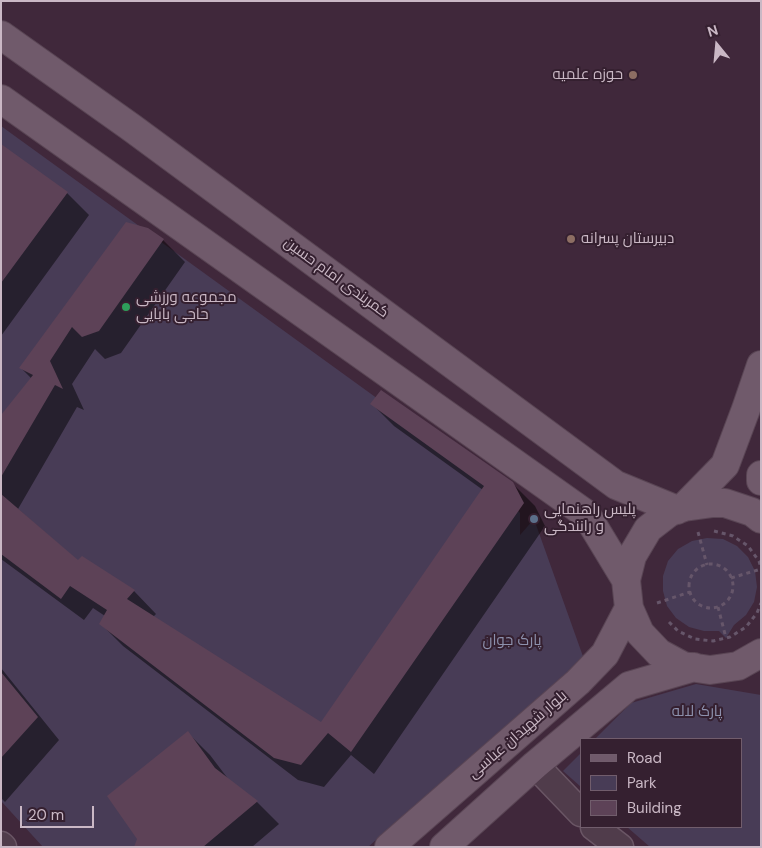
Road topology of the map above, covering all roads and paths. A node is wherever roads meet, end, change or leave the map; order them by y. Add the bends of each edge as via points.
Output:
1 (1, 35) edge
2 (1, 99) edge
3 (761, 365) edge
4 (761, 475) edge
5 (761, 481) edge
6 (680, 508) junction
7 (761, 519) edge
8 (707, 565) junction
9 (761, 568) edge
10 (731, 578) junction
11 (626, 580) junction
12 (690, 592) junction
13 (761, 603) edge
14 (718, 607) junction
15 (629, 608) junction
16 (661, 611) dead end
17 (665, 619) dead end
18 (726, 638) junction
19 (753, 664) edge
20 (694, 668) junction
21 (535, 765) junction
22 (580, 813) edge
23 (595, 828) edge
24 (389, 847) edge
25 (444, 847) edge
26 (620, 847) edge

1 - 6 main road, کمربندی امام حسین via 616,484
2 - 11 main road via 586,514
3 - 6 main road via 725,465
4 - 5 main road
6 - 7 main road via 725,502
6 - 11 main road via 648,529 632,556
8 - 9 path via 698,532 716,531 733,536 748,546
8 - 10 path via 725,569
8 - 12 path via 692,575
9 - 10 path
10 - 14 path via 731,596
11 - 15 main road
12 - 14 path via 701,606
12 - 16 path via 657,603
13 - 18 path via 746,627
14 - 18 path
15 - 20 main road via 640,633 659,653
15 - 24 main road, بلوار شهیدان عباسی via 605,654 578,682
17 - 18 path via 678,631 695,639 713,641
19 - 20 main road via 710,670
20 - 21 main road via 629,686
21 - 22 street
21 - 25 main road
23 - 26 street

